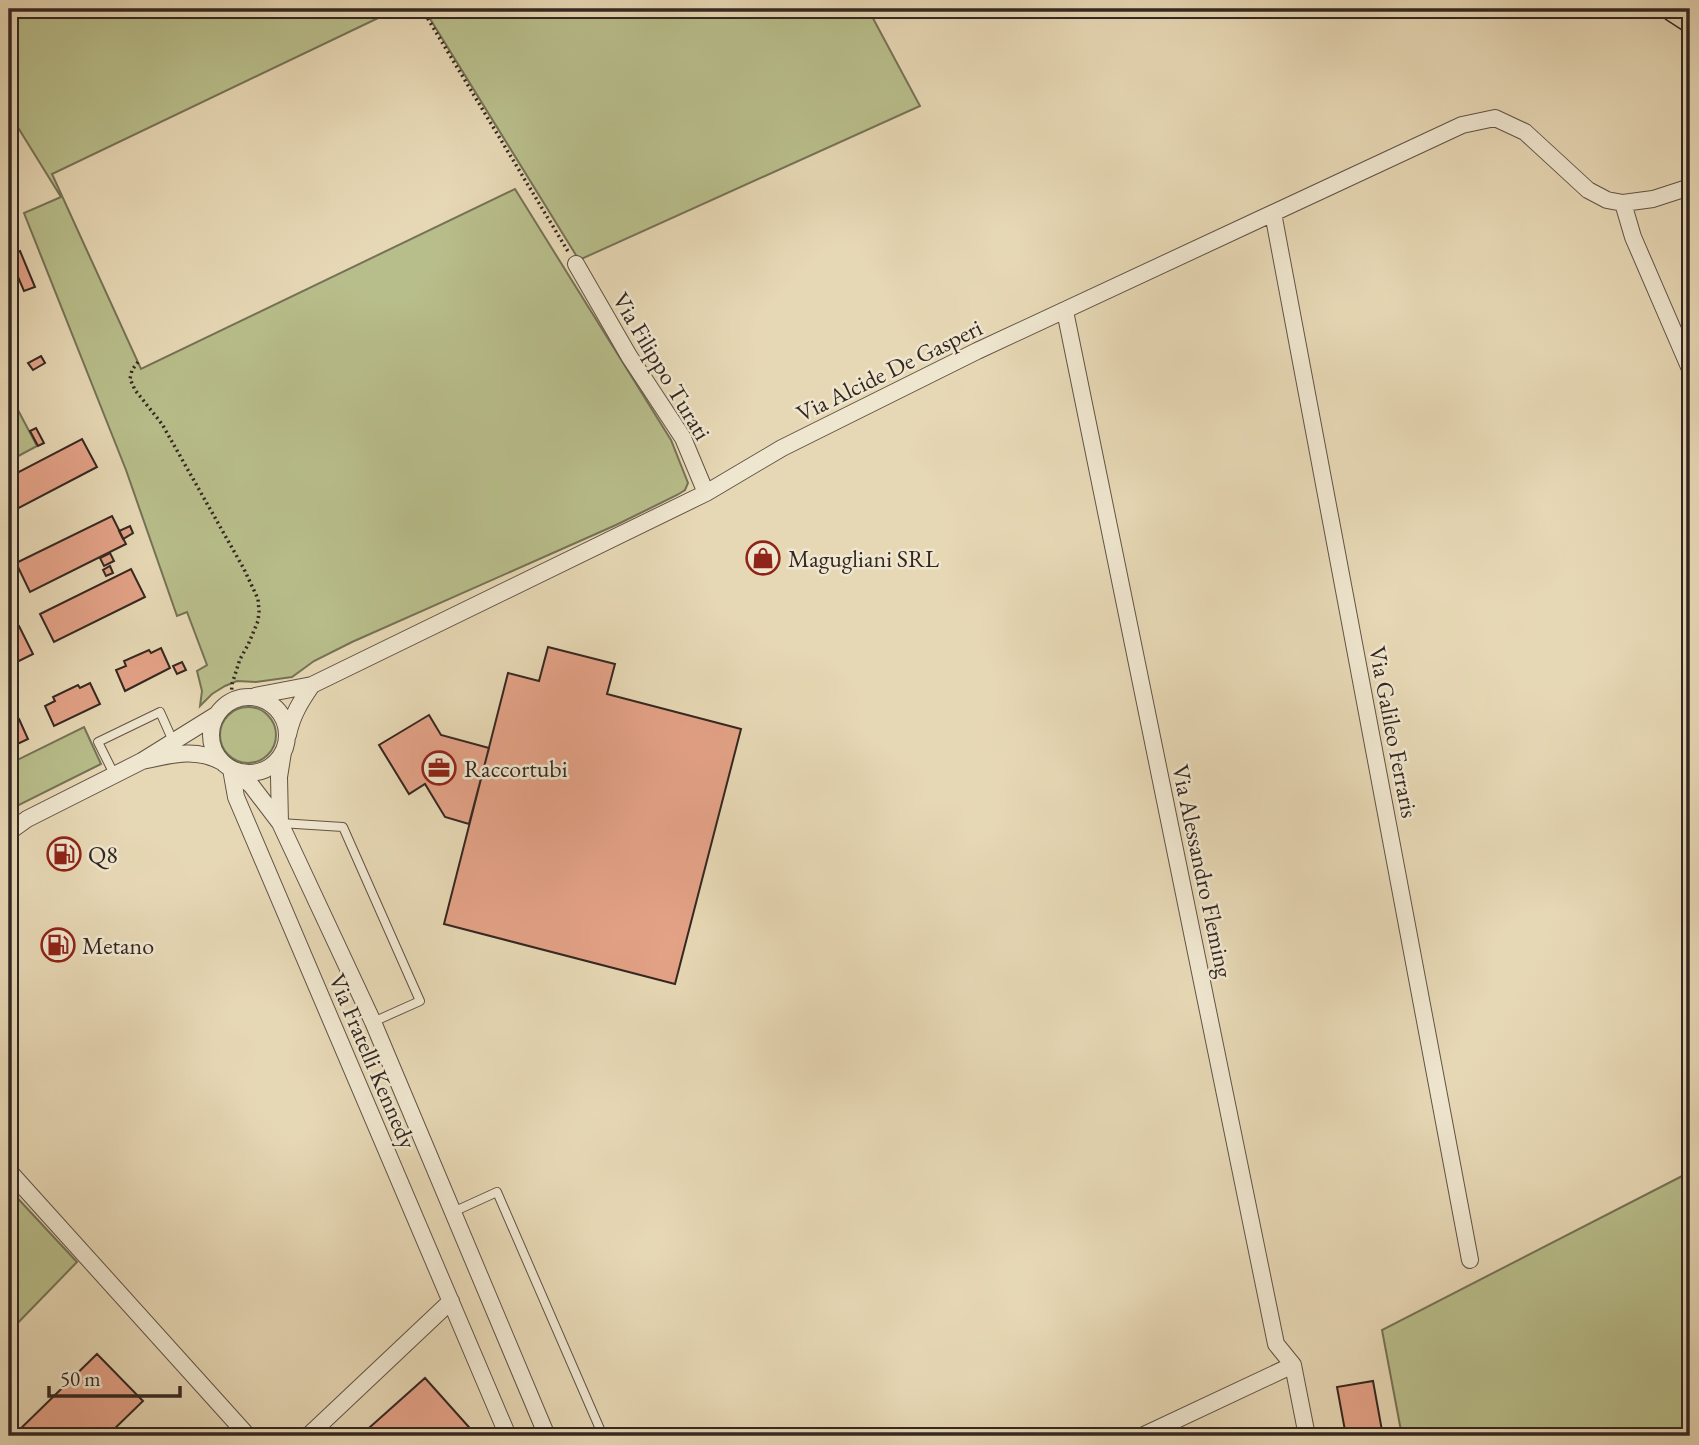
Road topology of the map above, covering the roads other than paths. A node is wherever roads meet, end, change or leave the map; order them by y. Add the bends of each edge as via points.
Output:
1 (1673, 9) edge
2 (1690, 20) edge
3 (1690, 187) edge
4 (1623, 203) junction
5 (1273, 213) junction
6 (576, 264) road end
7 (1065, 311) junction
8 (1690, 369) edge
9 (706, 493) junction
10 (312, 685) junction
11 (253, 696) junction
12 (216, 715) junction
13 (173, 741) junction
14 (285, 746) junction
15 (142, 761) junction
16 (227, 766) junction
17 (114, 774) junction
18 (280, 823) junction
19 (9, 832) edge
20 (373, 1022) junction
21 (9, 1171) edge
22 (453, 1212) junction
23 (1470, 1260) dead end
24 (451, 1301) junction
25 (1293, 1365) junction
26 (248, 1436) edge
27 (308, 1436) edge
28 (508, 1436) edge
29 (547, 1436) edge
30 (603, 1436) edge
31 (1142, 1436) edge
32 (1307, 1436) edge

1 - 2 main road
3 - 4 street
4 - 5 street, Via Alcide De Gasperi via 1588,190 1525,132 1495,118 1462,124
4 - 8 street
5 - 7 street, Via Alcide De Gasperi
5 - 23 street, Via Galileo Ferraris
6 - 9 street, Via Filippo Turati via 682,438
7 - 9 street, Via Alcide De Gasperi via 782,448
7 - 25 street, Via Alessandro Fleming via 1276,1344
9 - 10 street, Via Alcide De Gasperi
10 - 11 street, Via Alcide De Gasperi
10 - 14 street via 290,723
11 - 12 street via 231,701
11 - 14 street via 274,706 282,716
12 - 13 street
12 - 16 street via 212,746
13 - 15 street
13 - 17 lane via 160,712 98,742
14 - 16 street via 265,769 253,773
14 - 18 street, Via Fratelli Kennedy via 279,777
15 - 16 street via 198,753
15 - 17 street
16 - 18 street, Via Fratelli Kennedy via 251,785
16 - 24 street, Via Fratelli Kennedy via 236,797
17 - 19 street
18 - 20 street, Via Fratelli Kennedy
18 - 20 lane via 343,827 420,1001
20 - 22 street, Via Fratelli Kennedy
21 - 26 street
22 - 29 street, Via Fratelli Kennedy
22 - 30 lane via 497,1192
24 - 27 street
24 - 28 street, Via Fratelli Kennedy
25 - 31 street
25 - 32 street, Via Alessandro Fleming

